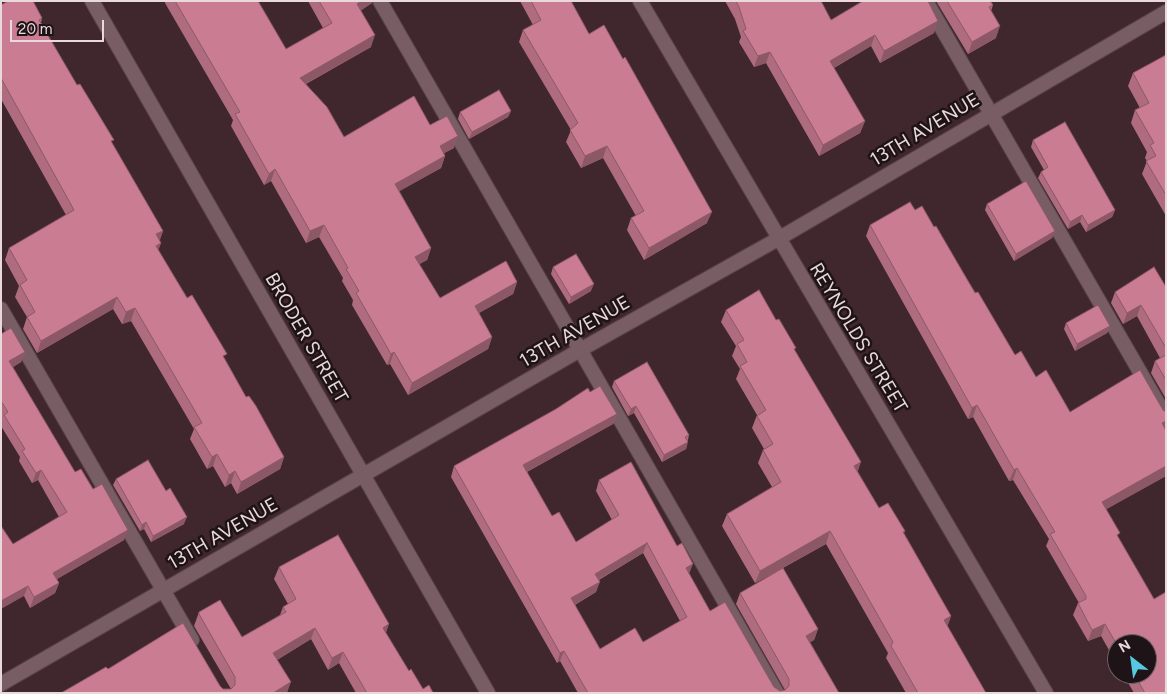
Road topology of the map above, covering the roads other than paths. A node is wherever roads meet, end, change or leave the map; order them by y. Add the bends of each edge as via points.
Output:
1 (92, 1) edge
2 (380, 1) edge
3 (640, 1) edge
4 (926, 1) edge
5 (1166, 12) edge
6 (990, 113) junction
7 (778, 239) junction
8 (1, 309) edge
9 (580, 350) junction
10 (1166, 417) edge
11 (363, 475) junction
12 (164, 590) junction
13 (198, 650) edge
14 (1, 684) edge
15 (488, 693) edge
16 (777, 693) edge
17 (1046, 693) edge

1 - 11 street, BRODER STREET
2 - 9 street
3 - 7 street, REYNOLDS STREET
4 - 6 street
5 - 6 street, 13TH AVENUE
6 - 7 street, 13TH AVENUE
6 - 10 street
7 - 9 street, 13TH AVENUE
7 - 17 street, REYNOLDS STREET
8 - 12 street
9 - 11 street, 13TH AVENUE
9 - 16 street
11 - 12 street, 13TH AVENUE
11 - 15 street, BRODER STREET
12 - 13 street
12 - 14 street, 13TH AVENUE

